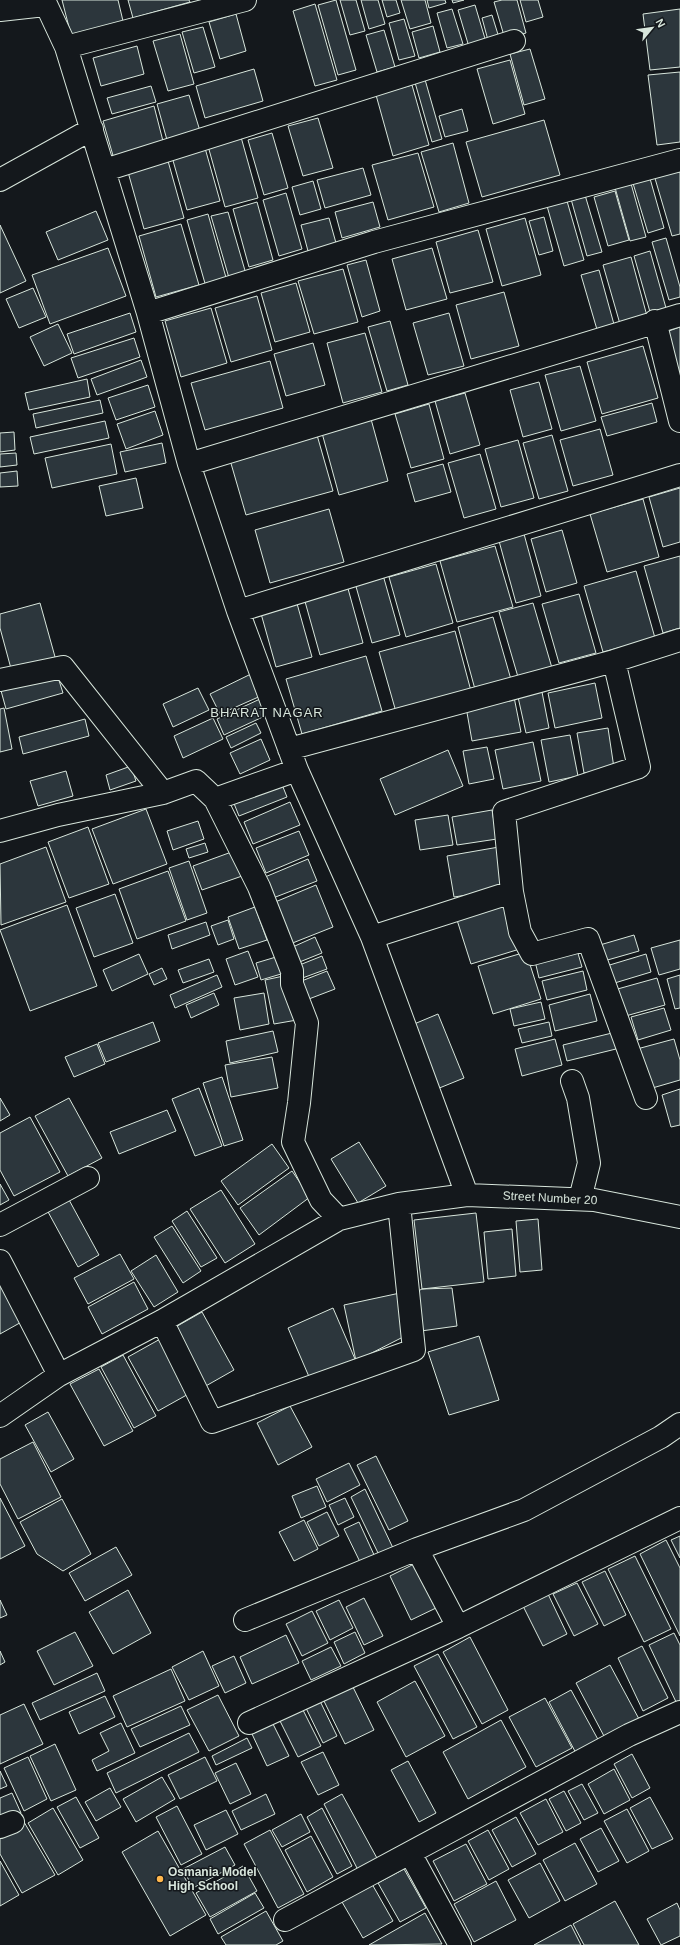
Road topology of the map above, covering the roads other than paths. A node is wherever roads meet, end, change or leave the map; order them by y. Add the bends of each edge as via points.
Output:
1 (245, 0) edge
2 (44, 2) edge
3 (196, 6) edge
4 (0, 10) edge
5 (514, 41) dead end
6 (66, 47) junction
7 (92, 128) junction
8 (680, 160) edge
9 (105, 170) junction
10 (0, 180) edge
11 (148, 313) junction
12 (680, 315) edge
13 (656, 321) junction
14 (680, 421) edge
15 (189, 464) junction
16 (680, 475) edge
17 (238, 611) junction
18 (679, 643) edge
19 (614, 661) junction
20 (0, 680) edge
21 (289, 749) junction
22 (298, 770) junction
23 (163, 793) junction
24 (215, 799) junction
25 (0, 831) edge
26 (512, 892) junction
27 (372, 937) junction
28 (572, 1081) dead end
29 (646, 1098) dead end
30 (88, 1178) dead end
31 (467, 1195) junction
32 (580, 1199) junction
33 (399, 1204) junction
34 (680, 1217) edge
35 (339, 1219) junction
36 (0, 1225) edge
37 (0, 1261) edge
38 (162, 1321) junction
39 (59, 1375) junction
40 (0, 1416) edge
41 (680, 1424) edge
42 (680, 1518) edge
43 (417, 1549) junction
44 (245, 1620) dead end
45 (458, 1627) junction
46 (680, 1712) edge
47 (249, 1723) dead end
48 (410, 1853) junction
49 (285, 1920) dead end
50 (460, 1945) edge

1 - 3 street
2 - 4 street
2 - 6 street
3 - 6 street
5 - 9 street
6 - 7 street
7 - 9 street
7 - 10 street
8 - 11 street via 374,242
9 - 11 street
11 - 15 street
12 - 13 street
13 - 14 street
13 - 15 street
15 - 17 street
16 - 17 street
17 - 21 street
18 - 19 street
19 - 21 street
19 - 26 street via 639,768 504,812
20 - 23 street via 63,667
21 - 22 street
22 - 24 street
22 - 27 street
23 - 24 street via 196,780
23 - 25 street via 58,815
24 - 35 street via 259,887 292,971 292,984 307,1024 293,1142 321,1200
26 - 27 street
26 - 29 street via 520,932 532,954 588,939
27 - 31 street
28 - 32 street via 578,1098 589,1163
30 - 36 street
31 - 32 street, Street Number 20
31 - 33 street, Street Number 20
32 - 34 street, Street Number 20
33 - 35 street, Street Number 20
33 - 38 street via 414,1350 212,1422
35 - 38 street, Street Number 20
37 - 39 street
38 - 39 street, Street Number 20
39 - 40 street, Street Number 20
41 - 43 street via 661,1437 524,1510
42 - 45 street
43 - 44 street
43 - 45 street
45 - 47 street
46 - 48 street via 630,1735
48 - 49 street
48 - 50 street

